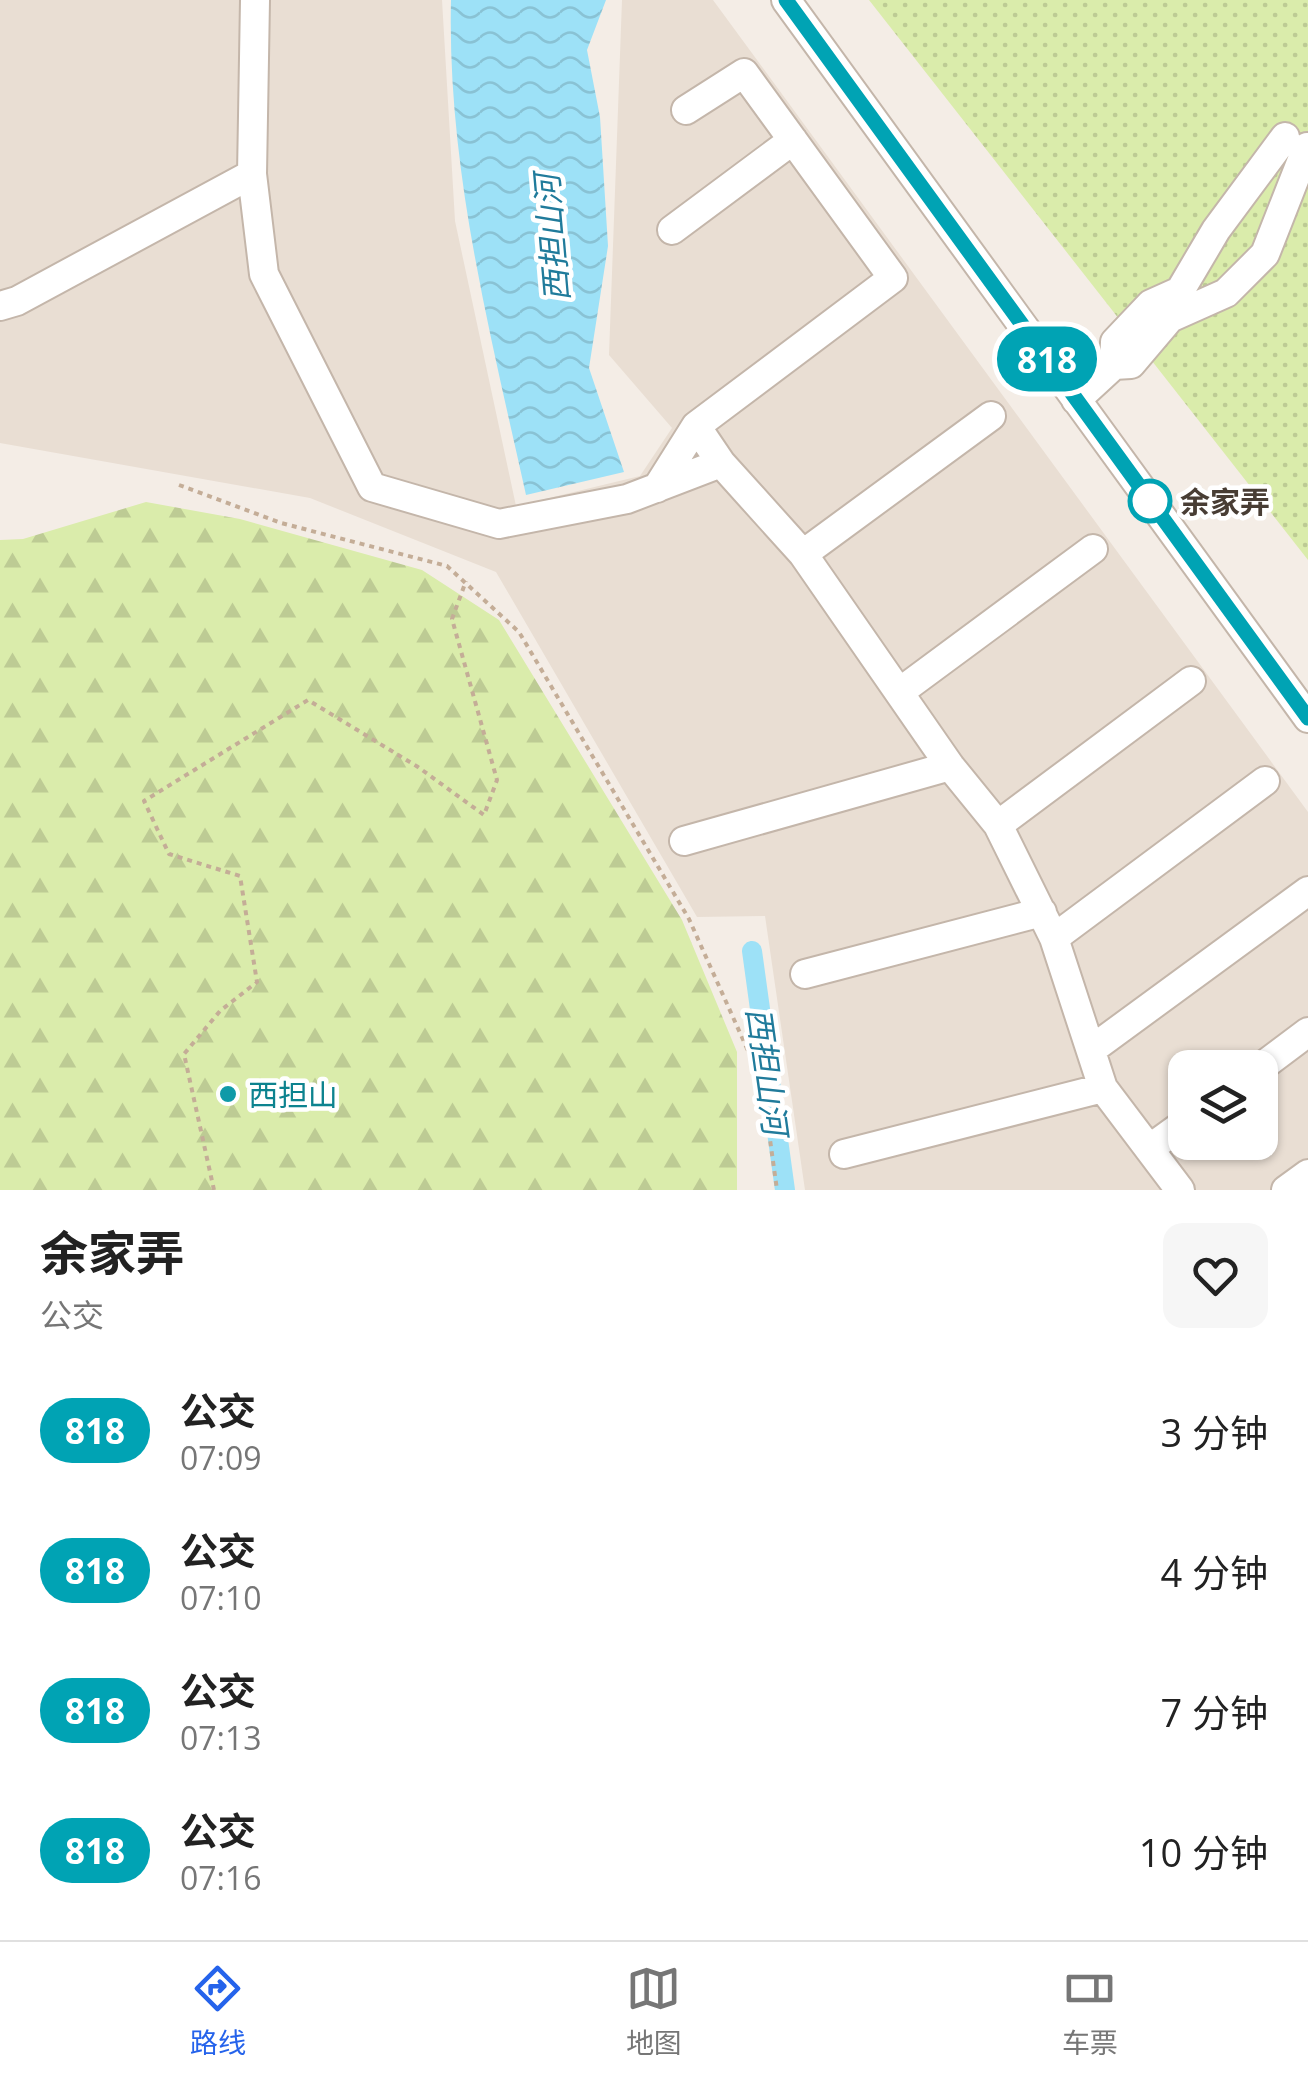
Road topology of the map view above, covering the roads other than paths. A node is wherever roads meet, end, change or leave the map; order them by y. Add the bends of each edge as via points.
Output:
1 (254, 0) edge
2 (786, 0) edge
3 (686, 110) dead end
4 (793, 140) junction
5 (1296, 142) edge
6 (252, 174) junction
7 (672, 230) dead end
8 (0, 306) edge
9 (1114, 364) junction
10 (1076, 400) junction
11 (992, 416) dead end
12 (696, 426) junction
13 (721, 462) junction
14 (657, 488) junction
15 (1094, 549) dead end
16 (803, 554) junction
17 (1191, 681) dead end
18 (901, 691) junction
19 (1308, 718) edge
20 (950, 766) junction
21 (1264, 781) dead end
22 (998, 825) junction
23 (684, 841) dead end
24 (1308, 891) edge
25 (1042, 912) junction
26 (1054, 938) junction
27 (805, 974) dead end
28 (1308, 1032) edge
29 (1092, 1050) junction
30 (1278, 1054) edge
31 (1103, 1088) junction
32 (1168, 1136) edge
33 (1150, 1149) junction
34 (844, 1154) dead end
35 (1308, 1174) edge
36 (1180, 1190) edge
37 (1286, 1190) edge

1 - 6 street
2 - 10 street
3 - 4 street via 744,72
4 - 7 street
4 - 12 street via 893,278
5 - 9 street via 1216,230 1180,291 1151,304 1115,342
5 - 9 street via 1265,254 1226,293 1170,318 1132,364
6 - 8 street
6 - 14 street via 264,274 372,487 498,524
9 - 10 street
10 - 19 street
11 - 16 street
12 - 13 street
12 - 14 street
13 - 14 street
13 - 16 street
15 - 18 street
16 - 18 street
17 - 22 street
18 - 20 street
20 - 22 street
20 - 23 street
21 - 26 street
22 - 25 street
24 - 29 street
25 - 26 street
25 - 27 street
26 - 29 street
28 - 30 street
29 - 31 street
31 - 33 street
31 - 34 street
32 - 33 street
33 - 36 street
35 - 37 street

